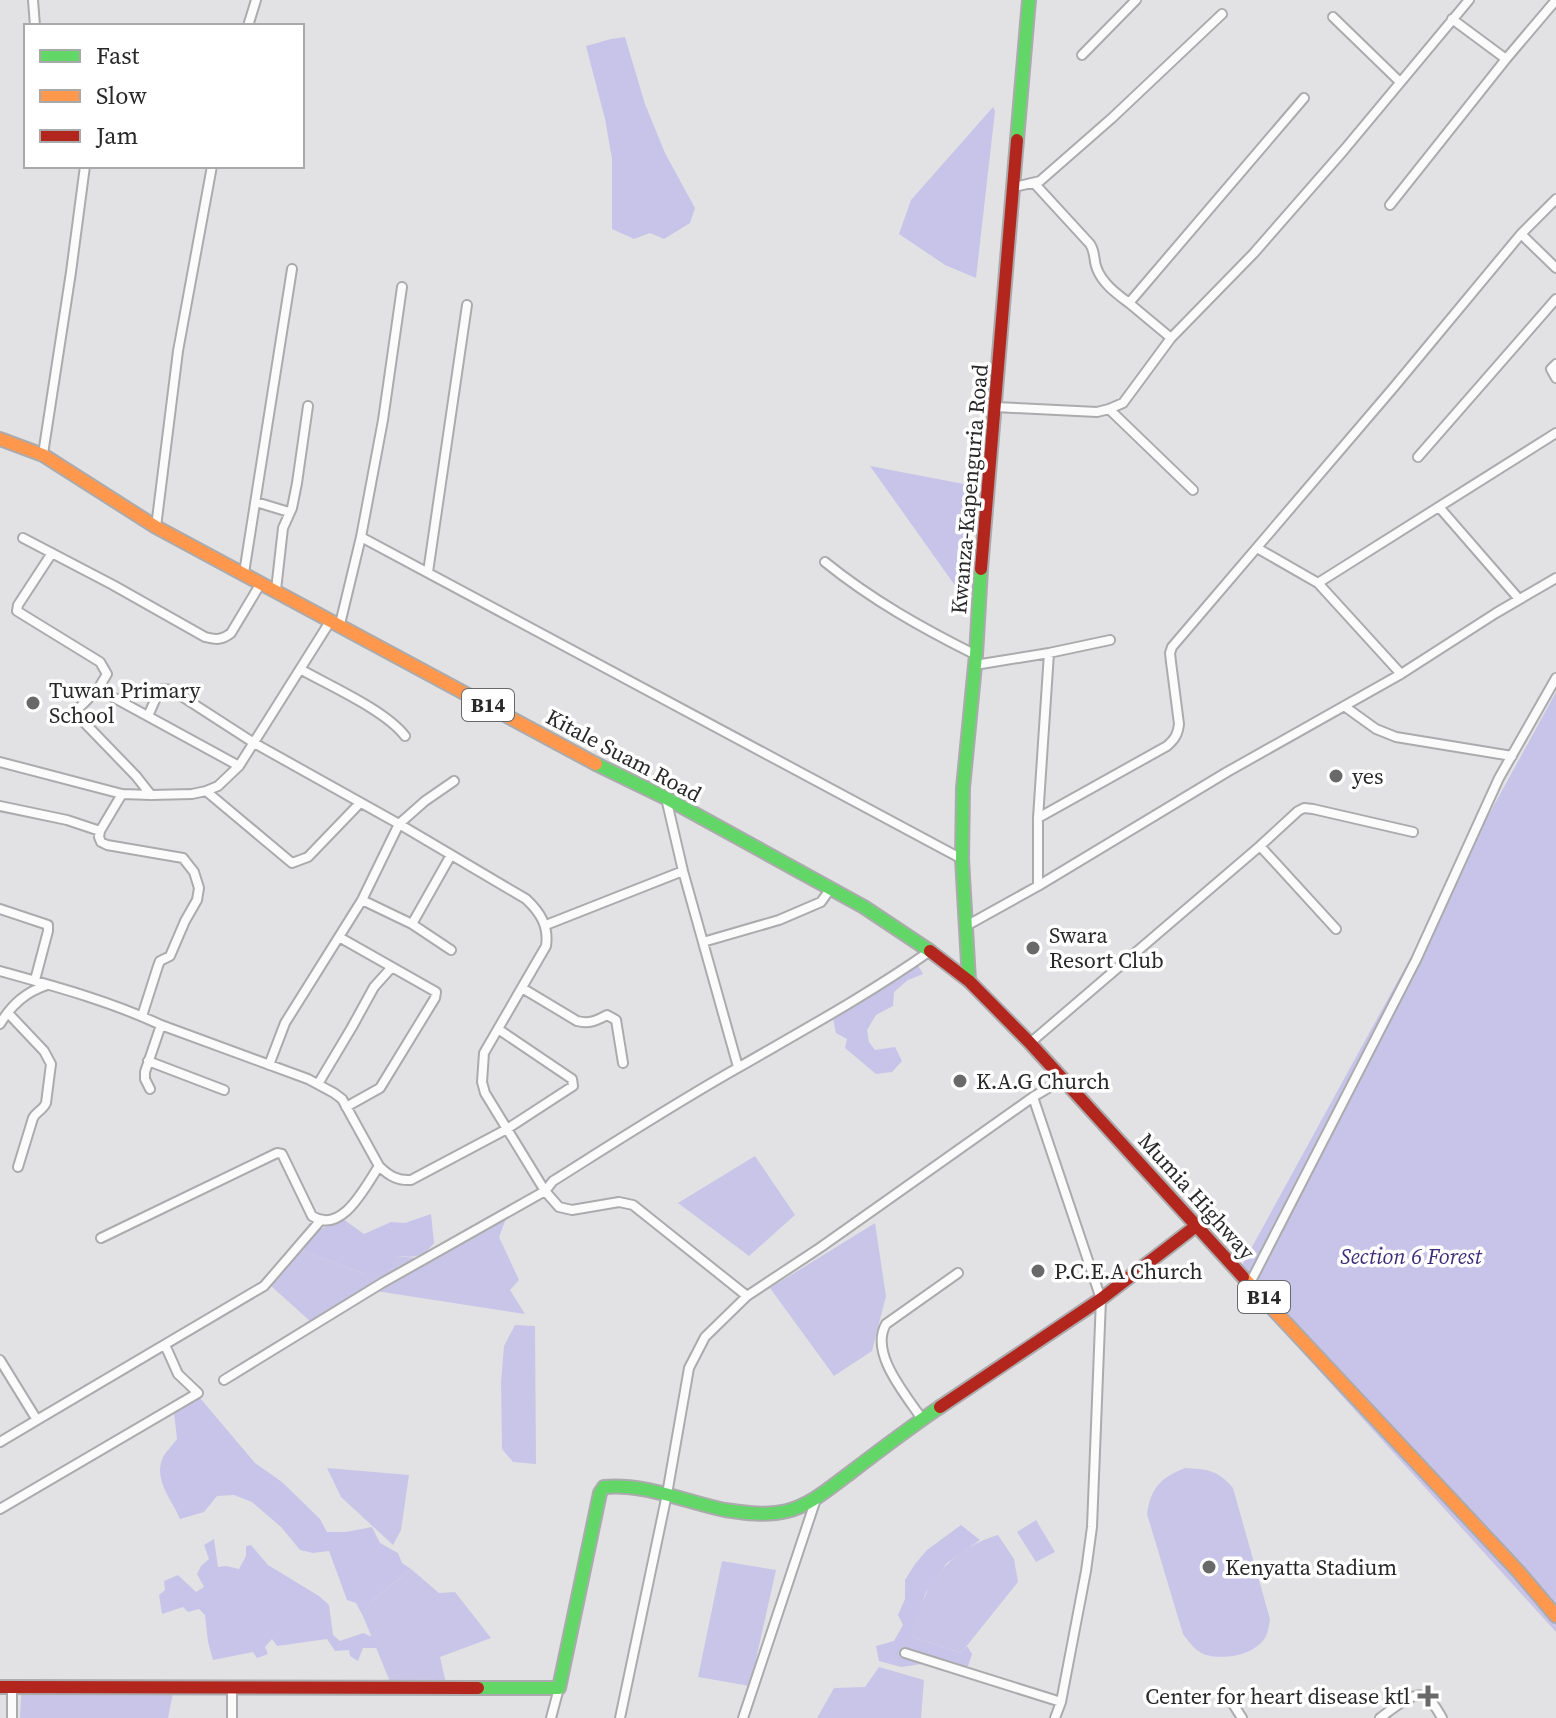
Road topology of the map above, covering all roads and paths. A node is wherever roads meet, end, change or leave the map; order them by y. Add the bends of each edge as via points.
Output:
1 (33, 0) edge
2 (256, 0) edge
3 (1029, 0) edge
4 (1136, 0) edge
5 (1469, 0) edge
6 (1556, 0) edge
7 (1222, 14) dead end
8 (1333, 17) dead end
9 (1452, 19) junction
10 (35, 24) edge
11 (249, 24) edge
12 (1082, 55) dead end
13 (1506, 59) junction
14 (1400, 82) junction
15 (1304, 98) dead end
16 (85, 168) edge
17 (212, 168) edge
18 (1034, 183) junction
19 (1014, 187) junction
20 (1556, 199) edge
21 (1390, 205) dead end
22 (1521, 234) junction
23 (1556, 268) edge
24 (292, 269) dead end
25 (402, 287) dead end
26 (1556, 299) edge
27 (1129, 303) junction
28 (467, 305) dead end
29 (1171, 338) junction
30 (1556, 364) edge
31 (1556, 378) edge
32 (308, 406) dead end
33 (995, 407) junction
34 (1109, 409) junction
35 (1556, 433) edge
36 (0, 439) edge
37 (43, 455) junction
38 (1418, 457) dead end
39 (1193, 490) dead end
40 (256, 502) junction
41 (1439, 507) junction
42 (289, 512) junction
43 (156, 527) junction
44 (361, 537) junction
45 (23, 538) dead end
46 (1257, 548) junction
47 (52, 553) junction
48 (825, 562) dead end
49 (428, 572) junction
50 (244, 573) junction
51 (1556, 578) edge
52 (261, 583) junction
53 (1318, 583) junction
54 (276, 590) junction
55 (1519, 599) junction
56 (335, 622) junction
57 (1110, 640) dead end
58 (1049, 653) junction
59 (976, 660) junction
60 (300, 669) junction
61 (1401, 674) junction
62 (1556, 678) edge
63 (98, 689) junction
64 (1344, 706) junction
65 (148, 716) junction
66 (405, 736) dead end
67 (254, 743) junction
68 (1512, 756) junction
69 (0, 762) edge
70 (239, 766) junction
71 (454, 781) dead end
72 (206, 791) junction
73 (122, 794) junction
74 (151, 795) junction
75 (666, 798) junction
76 (360, 803) junction
77 (0, 806) edge
78 (1038, 818) junction
79 (399, 824) junction
80 (100, 831) junction
81 (1413, 832) dead end
82 (1260, 846) junction
83 (451, 855) junction
84 (962, 859) junction
85 (683, 871) junction
86 (1038, 886) junction
87 (831, 888) junction
88 (362, 900) junction
89 (0, 909) edge
90 (412, 924) junction
91 (546, 925) junction
92 (966, 926) junction
93 (1336, 929) dead end
94 (339, 937) junction
95 (703, 942) junction
96 (451, 950) dead end
97 (930, 951) junction
98 (392, 967) junction
99 (0, 971) edge
100 (35, 980) junction
101 (969, 981) junction
102 (49, 984) junction
103 (522, 988) junction
104 (8, 1013) junction
105 (142, 1016) junction
106 (0, 1024) edge
107 (161, 1025) junction
108 (498, 1029) junction
109 (1030, 1043) junction
110 (148, 1061) junction
111 (623, 1063) dead end
112 (269, 1065) junction
113 (738, 1067) junction
114 (1063, 1079) junction
115 (318, 1084) junction
116 (150, 1089) dead end
117 (224, 1090) dead end
118 (1033, 1097) junction
119 (346, 1107) junction
120 (507, 1129) junction
121 (379, 1166) junction
122 (18, 1167) dead end
123 (545, 1191) junction
124 (320, 1221) junction
125 (1196, 1226) junction
126 (101, 1238) dead end
127 (958, 1273) dead end
128 (1250, 1283) junction
129 (747, 1296) junction
130 (1101, 1299) junction
131 (165, 1345) junction
132 (0, 1360) edge
133 (224, 1380) dead end
134 (922, 1419) junction
135 (37, 1420) junction
136 (0, 1442) edge
137 (667, 1494) junction
138 (816, 1498) junction
139 (0, 1509) edge
140 (1556, 1616) edge
141 (905, 1653) dead end
142 (6, 1687) edge
143 (232, 1688) junction
144 (559, 1688) junction
145 (1228, 1696) dead end
146 (1061, 1702) junction
147 (0, 1718) edge
148 (12, 1718) edge
149 (232, 1718) edge
150 (551, 1718) edge
151 (620, 1718) edge
152 (743, 1718) edge
153 (1055, 1718) edge
154 (1242, 1718) edge
155 (1380, 1718) edge
156 (1442, 1718) edge

1 - 10 street
2 - 11 street
3 - 19 main road, Kwanza-Kapenguria Road
4 - 12 street
5 - 9 street
6 - 13 street
7 - 18 street
8 - 14 street
9 - 13 street
9 - 14 street
13 - 21 street
14 - 29 street via 1254,253
15 - 27 street
16 - 37 street
17 - 43 street via 178,351
18 - 19 street
18 - 27 street via 1090,244 1099,274
19 - 33 main road, Kwanza-Kapenguria Road
20 - 22 street
22 - 23 street
22 - 46 street
24 - 40 street
25 - 44 street
26 - 38 street
27 - 29 street
28 - 49 street
29 - 34 street via 1123,403
30 - 31 street via 1551,369
32 - 42 street
33 - 34 street
33 - 59 main road, Kwanza-Kapenguria Road
34 - 39 street
35 - 41 street
36 - 37 main road, Kitale Suam Road / B14
37 - 43 main road, Kitale Suam Road / B14
40 - 42 street
40 - 50 street
41 - 53 street
41 - 55 street
42 - 54 street
43 - 50 main road, Kitale Suam Road / B14
44 - 49 street
44 - 56 street
45 - 47 street
46 - 53 street
46 - 78 street via 1172,647 1179,724 1175,739
47 - 52 street via 216,640 231,633
47 - 63 street via 17,611 100,662 107,674
48 - 59 street via 889,609
49 - 84 street
50 - 52 main road, Kitale Suam Road / B14
51 - 55 street
52 - 54 main road, Kitale Suam Road / B14
53 - 61 street
54 - 56 main road, Kitale Suam Road / B14
55 - 61 street
56 - 60 street
56 - 75 main road, Kitale Suam Road / B14
57 - 58 street
58 - 59 street
58 - 78 street
59 - 84 main road, Kwanza-Kapenguria Road
60 - 66 street via 381,715
60 - 67 street
61 - 64 street
62 - 68 street
63 - 65 street
63 - 74 street via 77,715
64 - 68 street via 1396,737
64 - 86 street
65 - 67 street via 159,691 172,690
65 - 70 street
67 - 70 street
67 - 76 street
68 - 128 street via 1416,960
69 - 73 street
70 - 72 street
71 - 79 street
72 - 74 street
72 - 76 street via 292,863 308,857
73 - 74 street
73 - 80 street
75 - 85 street
75 - 87 main road, Kitale Suam Road / B14
76 - 79 street
77 - 80 street
78 - 86 street
79 - 83 street
79 - 88 street
80 - 105 street via 101,842 107,845 183,858 199,888 170,956 160,961
81 - 82 street via 1304,808
82 - 93 street
82 - 109 street
83 - 90 street
83 - 91 street via 526,899
84 - 92 main road, Kwanza-Kapenguria Road
85 - 91 street
85 - 95 street
86 - 92 street
87 - 95 street via 821,902 779,920
87 - 97 main road, Kitale Suam Road / B14
88 - 90 street
88 - 94 street
89 - 100 street via 48,925
90 - 96 street
91 - 103 street via 546,946
92 - 101 main road, Kwanza-Kapenguria Road
94 - 98 street
94 - 112 street via 285,1023
95 - 113 street
97 - 101 main road, Kitale Suam Road / B14
97 - 113 street
98 - 115 street via 374,987
98 - 119 street via 436,992 435,998 380,1088
99 - 100 street
100 - 102 street
101 - 109 main road, Mumia Highway / B14
102 - 104 street via 20,998
102 - 105 street
103 - 108 street
103 - 111 street via 577,1021 595,1022 607,1015 616,1020
104 - 106 street
104 - 122 street via 51,1064 46,1103 33,1118
105 - 107 street
107 - 110 street
107 - 112 street
108 - 120 street via 484,1053 482,1082
108 - 120 street via 574,1083
109 - 114 main road, Mumia Highway / B14
110 - 116 street via 145,1079
110 - 117 street
112 - 115 street
113 - 123 street via 553,1181
114 - 118 street
114 - 125 main road, Mumia Highway / B14
115 - 119 street
118 - 129 street
118 - 130 street
119 - 121 street
120 - 121 street via 411,1180 397,1179
120 - 123 street
121 - 124 street via 348,1210
123 - 129 street via 559,1207 572,1210 619,1202 633,1205
123 - 133 street
124 - 126 street via 312,1216 280,1152
124 - 131 street via 264,1286
125 - 128 main road, Mumia Highway / B14
125 - 130 main road
127 - 134 street via 882,1331 880,1343 892,1373
128 - 140 main road, Mumia Highway / B14
129 - 137 street via 705,1337 689,1368
130 - 134 main road
130 - 146 street via 1092,1527
131 - 135 street
131 - 139 street via 178,1374 198,1393
132 - 135 street
134 - 138 main road
135 - 136 street
137 - 138 main road via 752,1513 779,1513
137 - 144 main road via 608,1485 602,1489
137 - 151 street
138 - 152 street
141 - 146 street
142 - 143 main road
142 - 148 street
143 - 144 main road
143 - 149 street
144 - 150 street
145 - 154 street
146 - 153 street
147 - 148 street
155 - 156 street via 1419,1694 1430,1699

